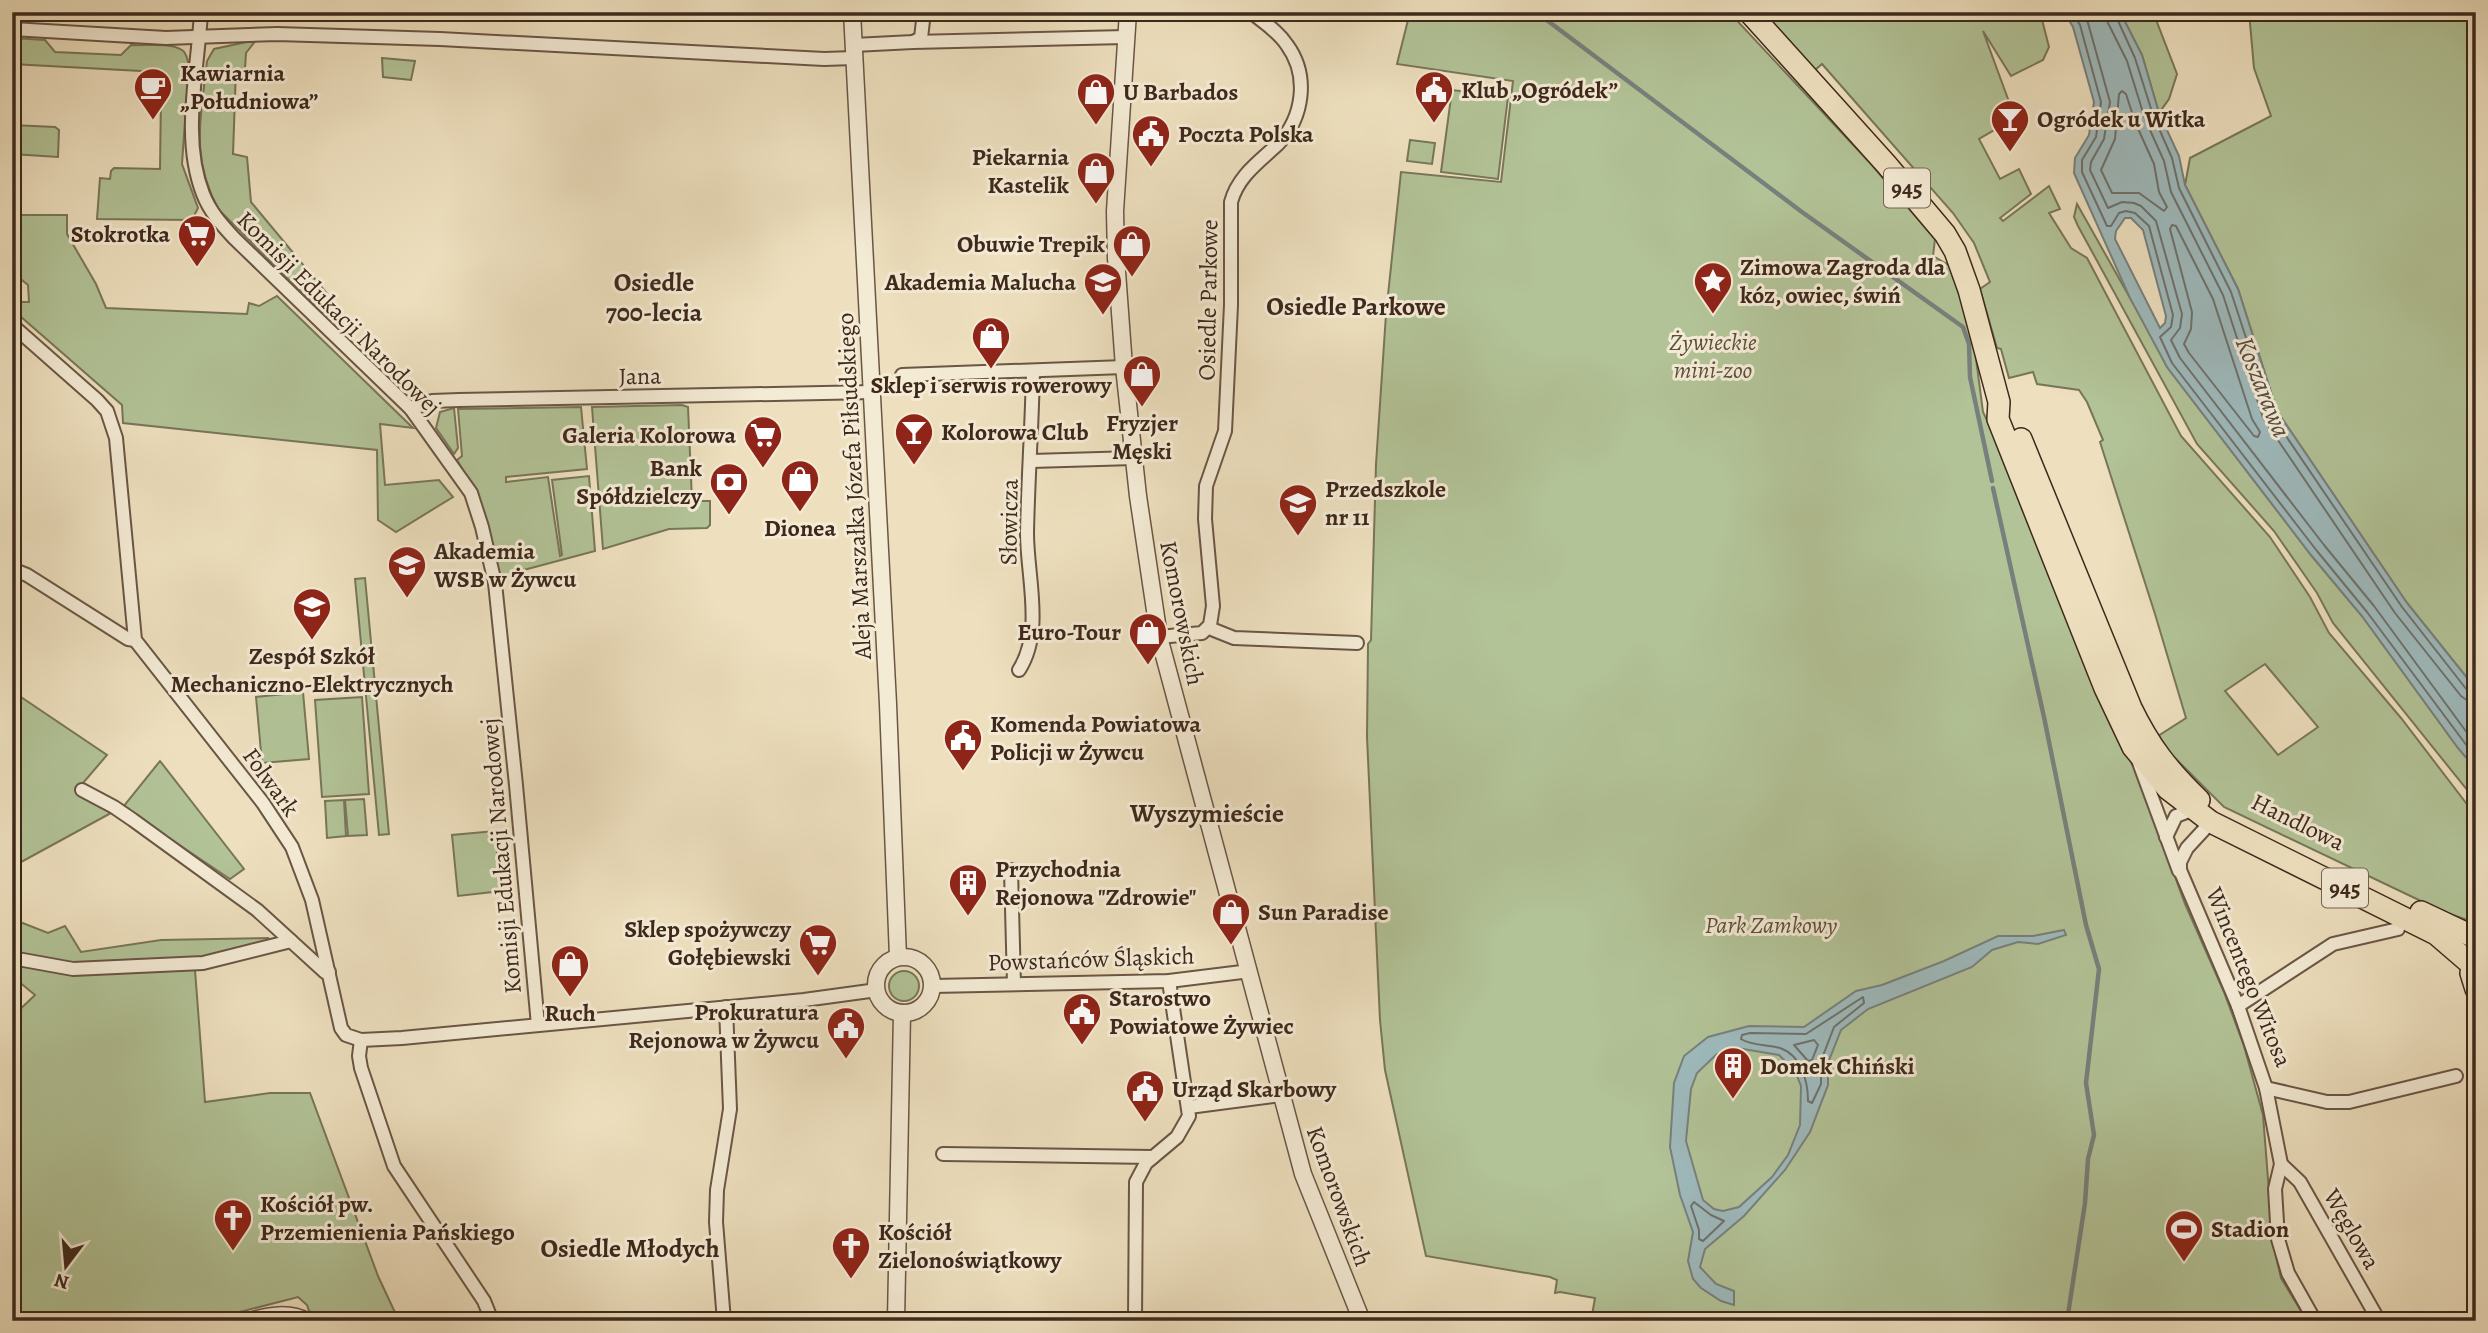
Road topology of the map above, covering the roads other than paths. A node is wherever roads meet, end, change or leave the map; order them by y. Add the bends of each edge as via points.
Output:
1 (201, 12) edge
2 (852, 12) edge
3 (924, 12) edge
4 (1128, 12) edge
5 (1251, 12) edge
6 (1749, 12) edge
7 (12, 29) edge
8 (1126, 37) junction
9 (200, 38) junction
10 (914, 42) junction
11 (854, 51) junction
12 (12, 325) edge
13 (1124, 366) junction
14 (1033, 371) junction
15 (902, 375) dead end
16 (872, 392) junction
17 (1999, 402) junction
18 (411, 409) junction
19 (1134, 458) junction
20 (1031, 461) junction
21 (12, 569) edge
22 (1209, 628) junction
23 (1159, 637) junction
24 (135, 640) junction
25 (1357, 643) dead end
26 (1019, 670) dead end
27 (2133, 747) junction
28 (82, 790) dead end
29 (2204, 813) junction
30 (2166, 838) junction
31 (1011, 870) dead end
32 (2181, 878) junction
33 (2398, 929) dead end
34 (2476, 939) edge
35 (291, 941) junction
36 (898, 957) junction
37 (12, 958) edge
38 (2474, 961) edge
39 (1250, 971) junction
40 (329, 972) junction
41 (1169, 981) junction
42 (1014, 984) junction
43 (933, 986) junction
44 (2476, 989) edge
45 (877, 990) junction
46 (2238, 1006) junction
47 (726, 1007) junction
48 (902, 1013) junction
49 (538, 1025) junction
50 (362, 1040) junction
51 (2456, 1076) dead end
52 (2266, 1088) junction
53 (1281, 1095) junction
54 (1189, 1107) junction
55 (943, 1154) dead end
56 (1153, 1157) junction
57 (2281, 1164) junction
58 (2476, 1316) edge
59 (250, 1321) edge
60 (306, 1321) edge
61 (492, 1321) edge
62 (724, 1321) edge
63 (896, 1321) edge
64 (1135, 1321) edge
65 (1362, 1321) edge
66 (2315, 1321) edge
67 (2379, 1321) edge
68 (2463, 1321) edge

1 - 9 street, Komisji Edukacji Narodowej
2 - 11 street, Aleja Marszałka Józefa Piłsudskiego
3 - 10 street via 921,38
4 - 8 street, Komorowskich
5 - 22 street, Osiedle Parkowe via 1287,44 1301,76 1301,96 1289,131 1244,175 1231,202 1226,431 1206,486 1213,606
6 - 17 main road, 945 via 1945,234 1969,290
7 - 9 street
8 - 10 street
8 - 13 street, Komorowskich via 1115,211
9 - 11 street via 352,36 824,59
9 - 18 street, Komisji Edukacji Narodowej via 193,156 215,216
10 - 11 street
11 - 16 street, Aleja Marszałka Józefa Piłsudskiego
12 - 24 street via 97,400 112,423
13 - 14 street
13 - 19 street, Komorowskich
14 - 15 street
14 - 20 street, Słowicza
16 - 18 street, Jana via 432,401
16 - 36 street, Aleja Marszałka Józefa Piłsudskiego
17 - 27 main road, 945 via 1998,419
17 - 29 main road, 945 via 2012,418 2131,708 2147,740
18 - 49 street, Komisji Edukacji Narodowej via 471,493 495,583
19 - 20 street
19 - 23 street, Komorowskich
20 - 26 street, Słowicza via 1027,534 1031,643
21 - 24 street, Folwark
22 - 23 street via 1202,633
22 - 25 street via 1234,638
23 - 39 street, Komorowskich
24 - 40 street, Folwark via 292,847 312,900
27 - 29 main road, 945 via 2168,789
27 - 30 street
28 - 35 street via 134,820 257,910
29 - 30 street via 2176,816
29 - 32 street, Wincentego Witosa via 2182,856
29 - 34 main road, Handlowa / 945
29 - 38 main road, Handlowa / 945 via 2436,934
30 - 32 street
31 - 42 street
32 - 46 street, Wincentego Witosa
33 - 46 street via 2333,944
35 - 37 street via 204,963 73,969
35 - 40 street
36 - 43 street via 918,960
36 - 45 street via 881,969
38 - 44 main road, 945
39 - 41 street, Powstańców Śląskich
39 - 53 street, Komorowskich
40 - 50 street, Folwark via 341,1028 346,1035
41 - 42 street, Powstańców Śląskich
41 - 54 street
42 - 43 street, Powstańców Śląskich
43 - 48 street via 919,1009
45 - 47 street
45 - 48 street via 885,1006
46 - 52 street, Wincentego Witosa
47 - 49 street
47 - 62 street via 730,1106 716,1201
48 - 63 street
49 - 50 street
50 - 61 street via 361,1068 394,1166 484,1301
51 - 52 street via 2349,1102 2327,1102
52 - 57 street, Wincentego Witosa
53 - 54 street
53 - 65 street, Komorowskich via 1303,1174
54 - 56 street via 1177,1137
55 - 56 street
56 - 64 street via 1136,1182
57 - 66 street, Wincentego Witosa via 2275,1189 2278,1239 2288,1273
57 - 67 street, Węglowa via 2300,1182
58 - 68 street
59 - 60 street via 285,1315

